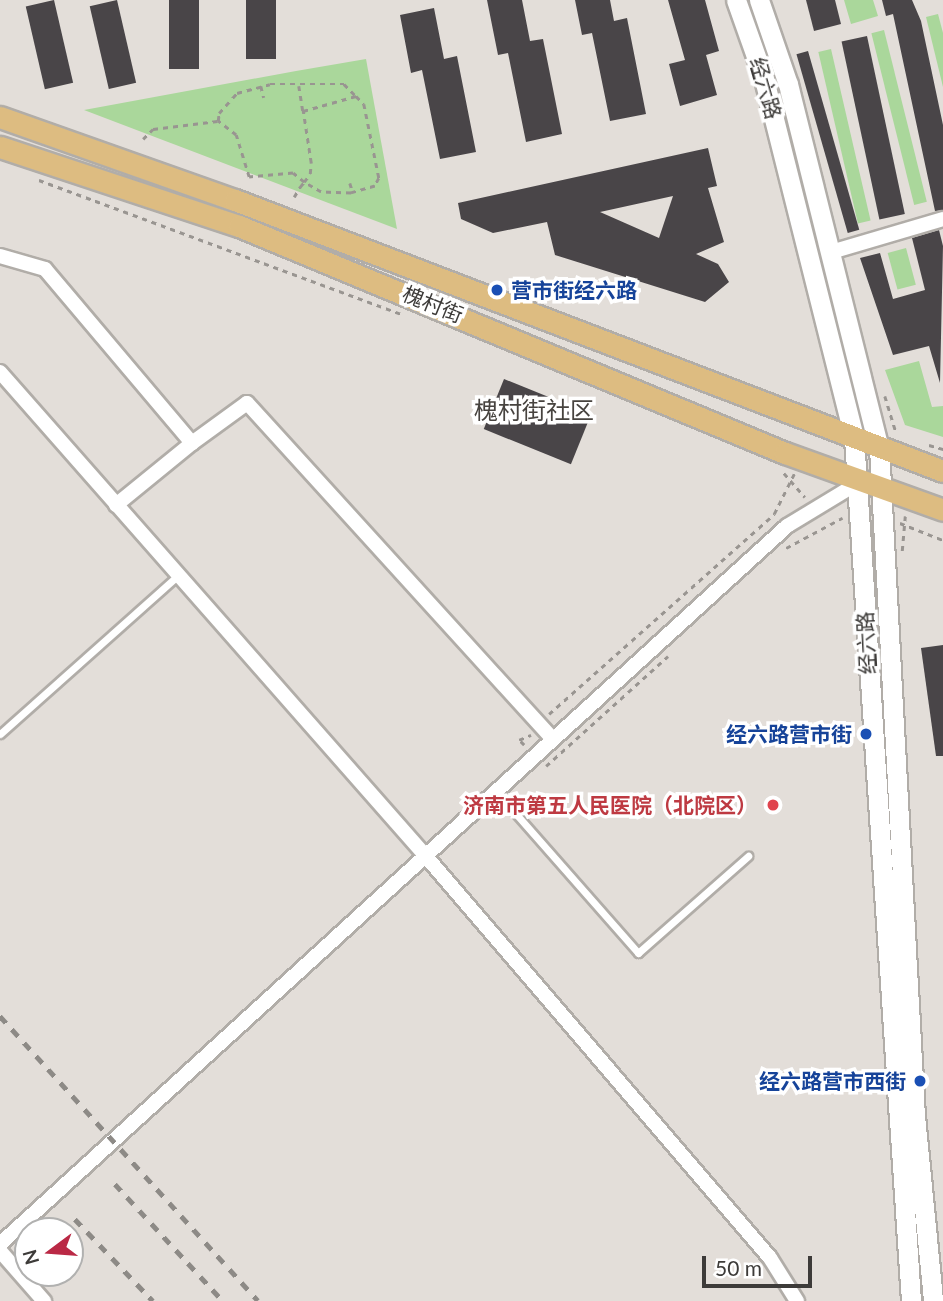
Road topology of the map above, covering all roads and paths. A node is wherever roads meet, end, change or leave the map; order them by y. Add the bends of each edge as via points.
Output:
1 (736, 0) edge
2 (759, 0) edge
3 (298, 85) junction
4 (261, 86) junction
5 (356, 96) junction
6 (264, 98) dead end
7 (303, 111) junction
8 (0, 117) edge
9 (218, 121) junction
10 (143, 139) dead end
11 (0, 147) edge
12 (25, 175) dead end
13 (304, 182) junction
14 (350, 183) dead end
15 (353, 192) junction
16 (294, 197) dead end
17 (943, 219) edge
18 (831, 252) junction
19 (0, 256) edge
20 (409, 318) dead end
21 (0, 372) edge
22 (855, 438) junction
23 (192, 443) junction
24 (879, 448) junction
25 (790, 463) junction
26 (943, 471) edge
27 (792, 481) junction
28 (850, 487) junction
29 (882, 491) junction
30 (116, 505) junction
31 (814, 508) junction
32 (943, 510) edge
33 (884, 516) junction
34 (849, 522) junction
35 (943, 540) edge
36 (781, 551) dead end
37 (176, 577) junction
38 (673, 652) dead end
39 (538, 724) junction
40 (0, 734) edge
41 (551, 737) junction
42 (528, 739) dead end
43 (553, 764) dead end
44 (494, 789) junction
45 (424, 854) junction
46 (748, 856) dead end
47 (0, 1244) edge
48 (0, 1251) edge
49 (44, 1301) edge
50 (797, 1301) edge
51 (911, 1301) edge
52 (933, 1301) edge

1 - 22 main road, 经六路 via 764,79
2 - 18 main road, 经六路
3 - 4 path
3 - 5 path via 344,85
3 - 7 path
4 - 6 path
4 - 9 path via 229,97
5 - 7 path
5 - 15 path via 364,104 379,178 375,187
7 - 13 path via 312,163
8 - 22 main road, 槐村街 via 235,200
9 - 10 path via 153,129
9 - 13 path via 236,135 249,177 293,173
11 - 25 main road, 槐村街 via 239,226
12 - 20 path
13 - 15 path via 331,195
13 - 16 path
14 - 15 path
17 - 18 street
18 - 24 main road, 经六路
19 - 23 street via 45,269
21 - 30 street
22 - 24 main road, 槐村街
22 - 28 main road, 经六路
23 - 30 street
23 - 39 street via 247,403
24 - 26 main road, 槐村街
24 - 29 main road, 经六路
25 - 27 path
25 - 27 path
25 - 28 main road, 槐村街
27 - 31 path
27 - 39 path via 774,514
28 - 29 main road, 槐村街
28 - 31 street
28 - 34 main road, 经六路
28 - 34 path
29 - 32 main road, 槐村街
29 - 33 main road, 经六路
30 - 37 street
31 - 34 path
31 - 41 street
33 - 35 path
33 - 52 main road, 经六路 via 915,1116
34 - 36 path
34 - 51 main road, 经六路
37 - 40 lane
37 - 45 street
38 - 43 path
39 - 41 street
39 - 42 path
41 - 44 street
44 - 45 street
44 - 46 lane via 638,953
45 - 47 street
45 - 50 street via 770,1258
48 - 49 street

